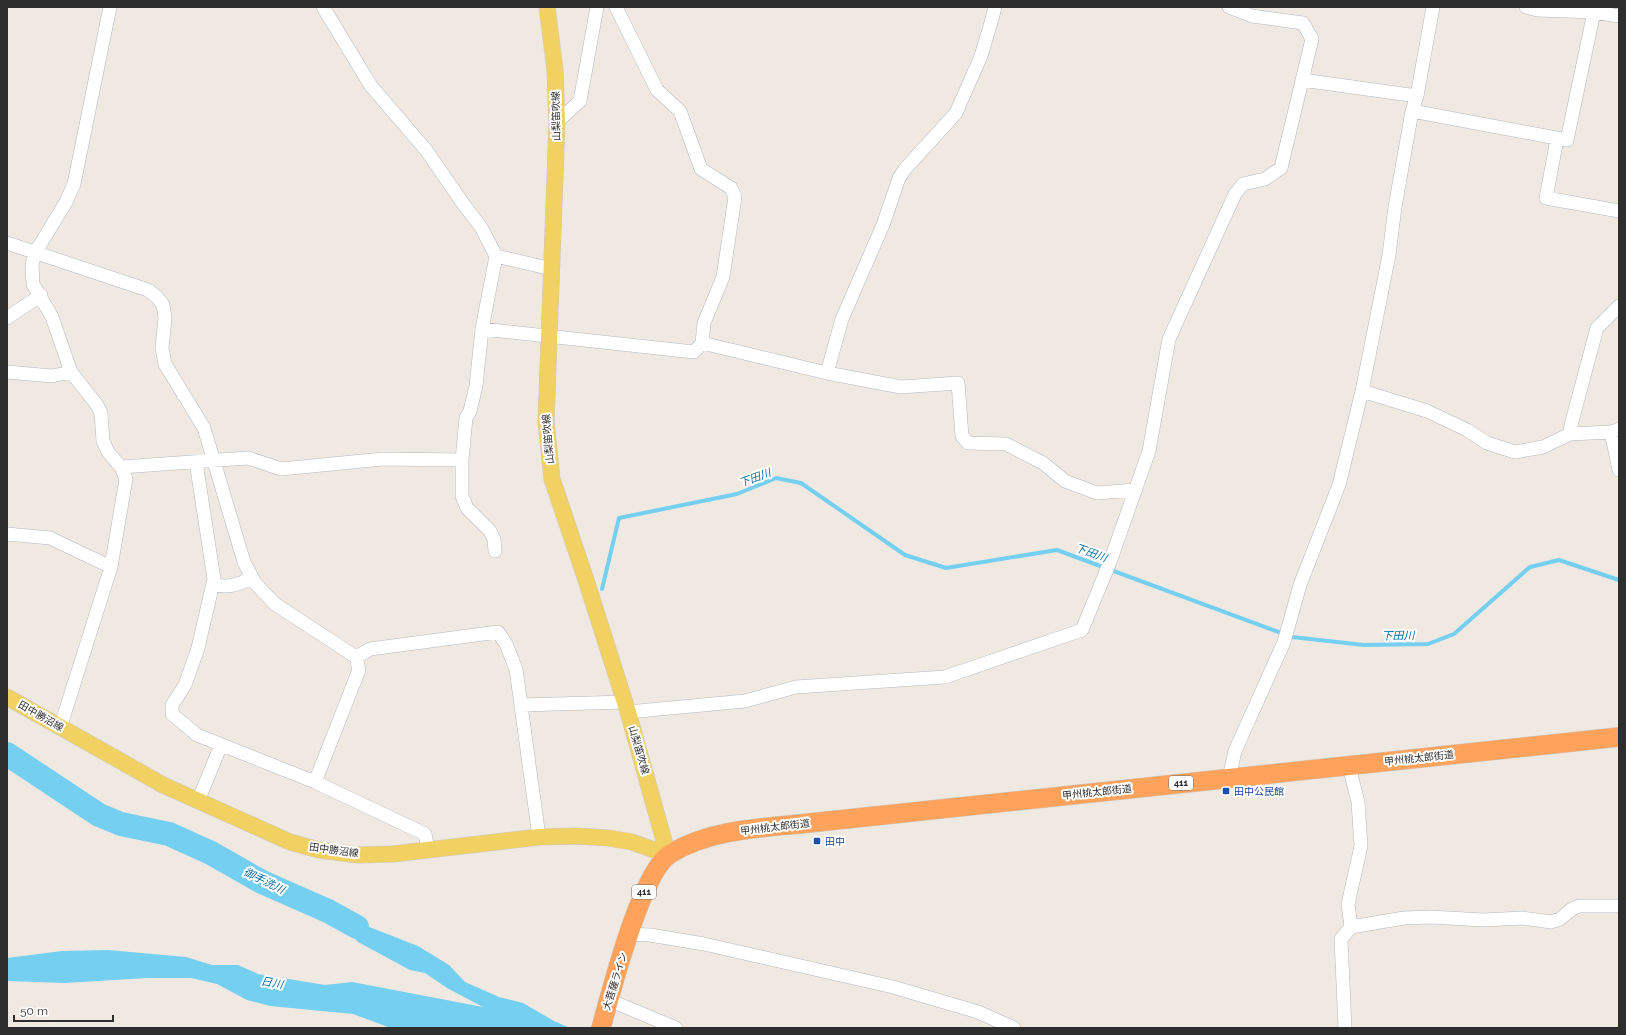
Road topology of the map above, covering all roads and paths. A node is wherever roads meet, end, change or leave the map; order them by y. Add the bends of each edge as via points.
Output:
1 (110, 7) edge
2 (323, 7) edge
3 (547, 7) edge
4 (597, 7) edge
5 (616, 7) edge
6 (995, 7) edge
7 (1229, 7) edge
8 (1433, 7) edge
9 (1526, 7) edge
10 (1594, 12) junction
11 (1619, 16) edge
12 (1302, 80) junction
13 (1418, 96) junction
14 (1412, 111) junction
15 (557, 122) junction
16 (1557, 139) junction
17 (1619, 211) edge
18 (7, 244) edge
19 (35, 253) junction
20 (496, 256) junction
21 (552, 269) junction
22 (40, 295) junction
23 (1619, 306) edge
24 (7, 318) edge
25 (482, 329) junction
26 (549, 335) junction
27 (702, 343) junction
28 (7, 372) edge
29 (71, 372) junction
30 (827, 373) junction
31 (1362, 391) junction
32 (1615, 430) edge
33 (1570, 434) junction
34 (462, 460) junction
35 (214, 461) junction
36 (196, 462) junction
37 (121, 467) junction
38 (1619, 470) edge
39 (1135, 490) junction
40 (7, 534) edge
41 (495, 551) dead end
42 (111, 567) junction
43 (252, 578) junction
44 (216, 585) junction
45 (356, 657) junction
46 (7, 697) edge
47 (521, 705) junction
48 (626, 707) junction
49 (60, 728) junction
50 (1619, 737) edge
51 (221, 744) junction
52 (1349, 766) junction
53 (1229, 778) junction
54 (315, 782) junction
55 (198, 801) junction
56 (539, 837) junction
57 (428, 850) junction
58 (668, 855) junction
59 (1619, 906) edge
60 (1351, 927) junction
61 (629, 934) junction
62 (609, 1000) junction
63 (601, 1028) edge
64 (676, 1028) edge
65 (1014, 1028) edge
66 (1345, 1028) edge

1 - 19 street via 74,184
2 - 20 street via 371,86 426,150 481,227
3 - 15 main road, 山梨笛吹線 via 555,70
4 - 15 street via 580,101
5 - 27 street via 657,90 680,111 701,170 731,188 735,197 724,277 704,323
6 - 30 street via 981,56 956,113 904,169 899,178 883,225 842,319
7 - 12 street via 1252,16 1303,23 1312,39
8 - 13 street
9 - 10 street via 1537,10
10 - 11 street
10 - 16 street via 1567,140
12 - 13 street
12 - 39 street via 1281,168 1265,179 1243,184 1235,194 1169,339 1149,450
13 - 14 street
14 - 16 street
14 - 31 street via 1389,255
15 - 21 main road, 山梨笛吹線
16 - 17 street via 1546,198
18 - 19 street
19 - 22 street via 32,265 34,284
19 - 35 street via 148,290 157,297 163,305 165,318 162,348 165,364 204,428
20 - 21 street
20 - 25 street
21 - 26 main road, 山梨笛吹線
22 - 24 street
22 - 29 street via 52,317
23 - 33 street via 1597,328 1570,425
25 - 26 street
25 - 34 street via 476,386 466,418
26 - 27 street via 694,352
26 - 48 main road, 山梨笛吹線 via 546,422 552,479
27 - 30 street
28 - 29 street via 52,376
29 - 37 street via 97,405 101,413 103,441 108,452
30 - 39 street via 901,387 958,383 962,436 968,443 1006,444 1043,463 1064,481 1097,493
31 - 33 street via 1427,410 1488,443 1515,452 1543,447
31 - 53 street via 1339,485 1300,585 1286,636 1235,751
32 - 33 street
32 - 38 street
34 - 35 street via 383,459 281,468 248,458
34 - 41 street via 462,496 467,508 490,531
35 - 36 street
35 - 43 street via 244,562
36 - 37 street
36 - 44 street
37 - 42 street via 126,479
39 - 48 street via 1082,630 945,677 796,687 746,701
40 - 42 street via 50,538
42 - 49 street
43 - 44 street via 230,586
43 - 45 street via 275,604
44 - 51 street via 198,648 185,684 172,705 172,714 197,735
45 - 47 street via 370,650 498,632 516,669
45 - 54 street via 359,670
46 - 49 main road, 田中勝沼線
47 - 48 street
47 - 56 street
48 - 58 main road, 山梨笛吹線
49 - 55 main road, 田中勝沼線 via 163,785
50 - 52 highway, 甲州桃太郎街道 / 411
51 - 54 street
51 - 55 street
52 - 53 highway, 甲州桃太郎街道 / 411
52 - 60 street via 1358,802 1361,846 1348,904
53 - 58 highway, 甲州桃太郎街道 / 411 via 743,830 689,844
54 - 57 street via 425,834
55 - 57 main road, 田中勝沼線 via 290,842 319,850 358,855
56 - 57 main road, 田中勝沼線
56 - 58 main road, 田中勝沼線 via 609,838 632,842
58 - 61 highway, 甲州桃太郎街道 / 411 via 655,870 644,892
59 - 60 street via 1579,906 1552,922 1522,918 1483,920 1410,917
60 - 66 street via 1341,939
61 - 62 highway, 大菩薩ライン / 411
61 - 65 street via 704,944 893,987 978,1012
62 - 63 highway, 大菩薩ライン / 411
62 - 64 street

